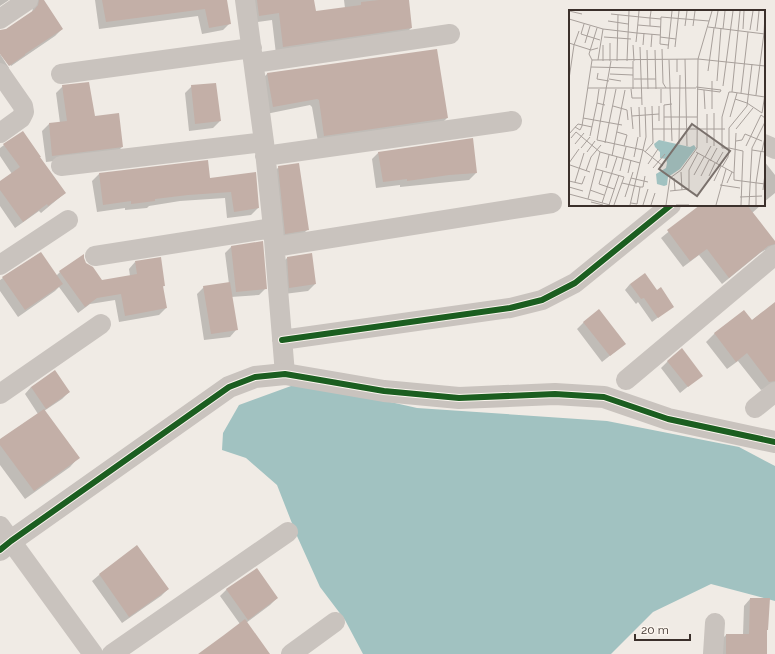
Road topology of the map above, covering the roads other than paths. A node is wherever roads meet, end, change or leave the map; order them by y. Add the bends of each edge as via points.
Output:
1 (28, 0) edge
2 (245, 0) edge
3 (0, 19) edge
4 (450, 34) dead end
5 (253, 56) junction
6 (0, 74) edge
7 (61, 74) dead end
8 (512, 121) dead end
9 (0, 133) edge
10 (765, 144) edge
11 (265, 149) junction
12 (775, 149) edge
13 (61, 166) dead end
14 (552, 204) dead end
15 (670, 206) edge
16 (68, 220) dead end
17 (274, 238) junction
18 (775, 255) edge
19 (95, 256) dead end
20 (0, 265) edge
21 (101, 324) dead end
22 (282, 340) junction
23 (285, 374) junction
24 (626, 380) dead end
25 (775, 392) edge
26 (0, 394) edge
27 (755, 408) dead end
28 (775, 442) edge
29 (288, 532) dead end
30 (4, 539) edge
31 (335, 622) dead end
32 (714, 623) dead end
33 (93, 654) edge
34 (112, 654) edge
35 (291, 654) edge
36 (713, 654) edge

1 - 3 street
2 - 5 street
4 - 5 street
5 - 7 street
5 - 11 street
6 - 9 street via 23,106 24,112 21,118
8 - 11 street
10 - 12 street
11 - 13 street
11 - 17 street
14 - 17 street
15 - 22 street via 575,283 542,300 510,308
16 - 20 street
17 - 19 street
17 - 22 street
18 - 24 street
21 - 26 street
22 - 23 street
23 - 28 street via 384,391 460,398 555,394 604,397 668,419
23 - 30 street via 254,377 229,387
25 - 27 street
29 - 34 street
30 - 33 street
31 - 35 street
32 - 36 street

